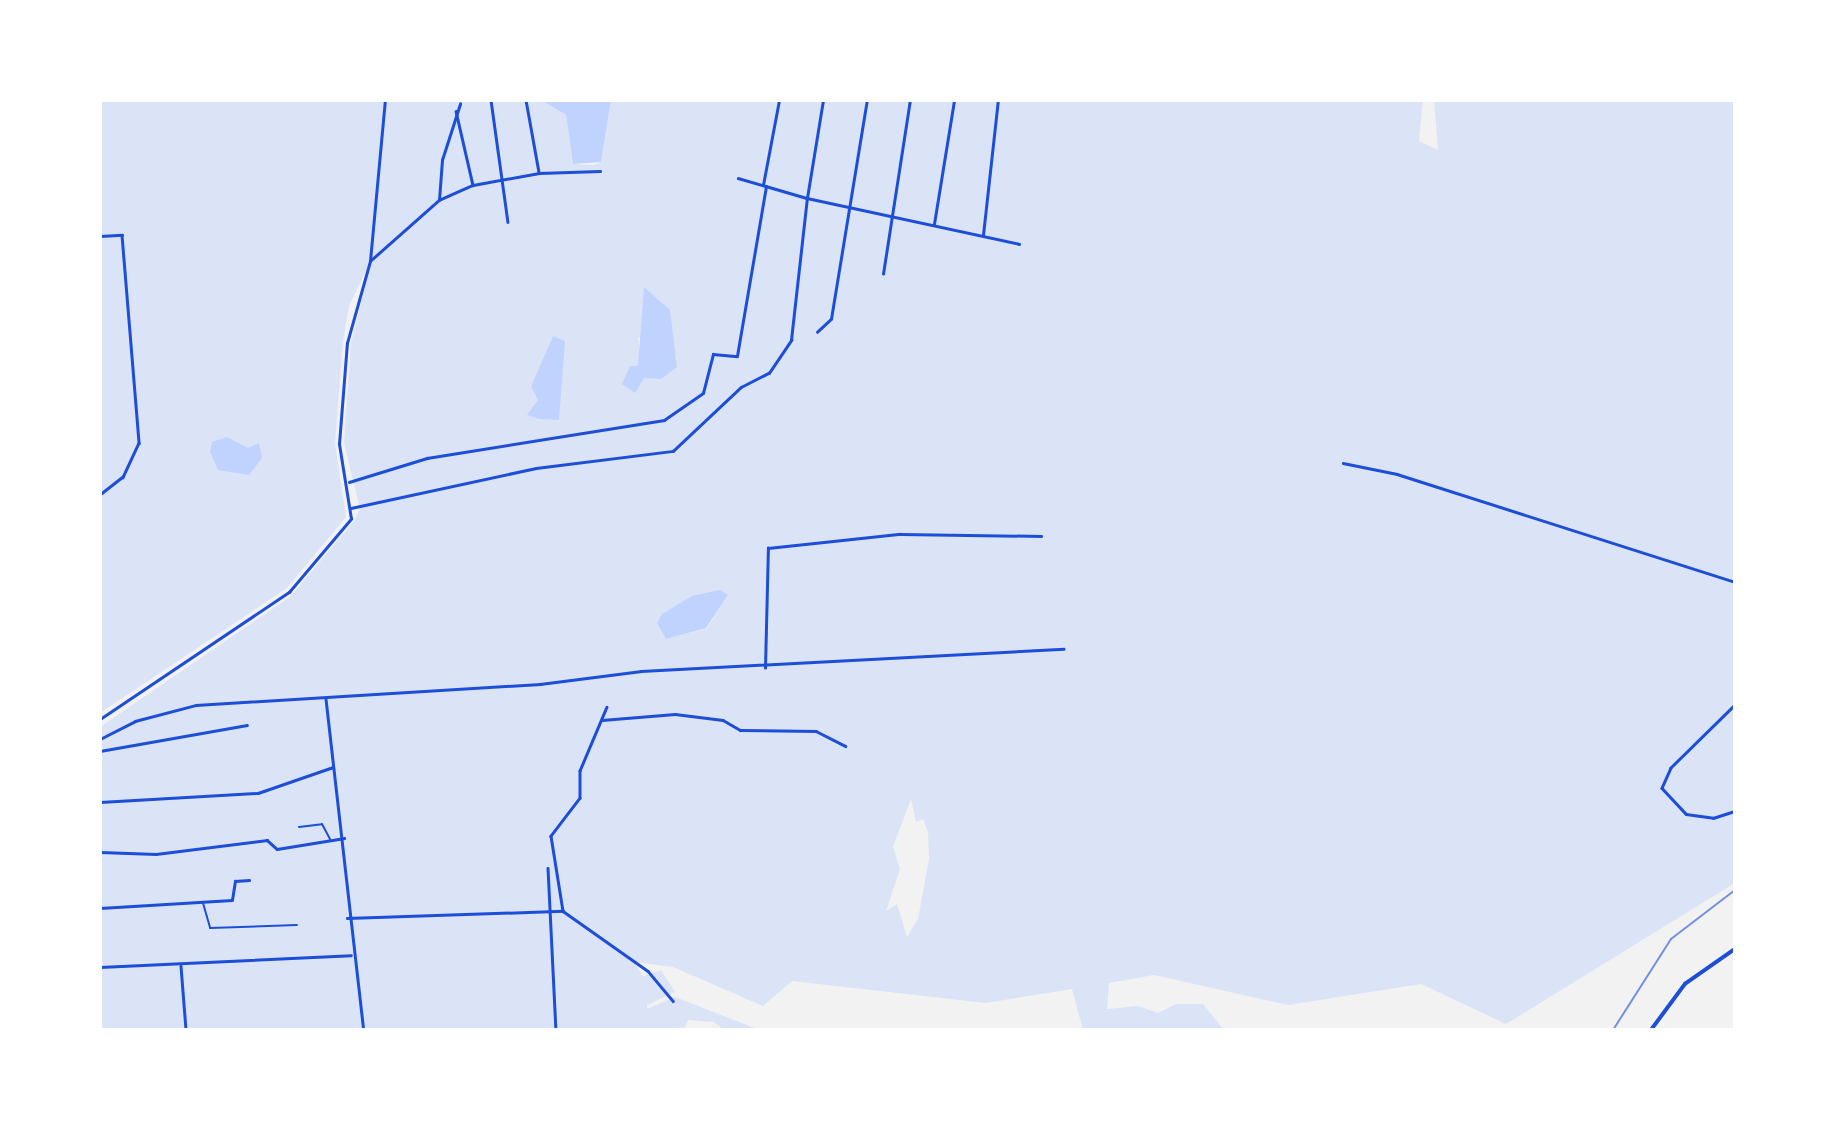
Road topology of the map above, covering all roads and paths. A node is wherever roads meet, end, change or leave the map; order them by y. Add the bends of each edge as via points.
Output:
1 (385, 100) edge
2 (491, 100) edge
3 (526, 100) edge
4 (779, 100) edge
5 (823, 100) edge
6 (867, 100) edge
7 (910, 100) edge
8 (954, 100) edge
9 (998, 100) edge
10 (460, 104) dead end
11 (456, 111) junction
12 (600, 171) dead end
13 (539, 173) junction
14 (738, 177) dead end
15 (506, 180) junction
16 (472, 186) junction
17 (764, 186) junction
18 (807, 198) junction
19 (439, 200) junction
20 (850, 206) junction
21 (893, 215) junction
22 (508, 222) dead end
23 (934, 225) junction
24 (983, 234) junction
25 (100, 236) edge
26 (1019, 244) dead end
27 (370, 261) junction
28 (883, 274) dead end
29 (817, 332) dead end
30 (1343, 463) dead end
31 (349, 482) junction
32 (100, 495) edge
33 (351, 508) junction
34 (1041, 536) dead end
35 (1735, 582) edge
36 (1063, 649) dead end
37 (765, 668) junction
38 (326, 699) junction
39 (1735, 705) edge
40 (607, 707) dead end
41 (100, 719) edge
42 (601, 720) junction
43 (247, 725) dead end
44 (100, 739) edge
45 (845, 746) dead end
46 (100, 751) edge
47 (333, 767) junction
48 (100, 802) edge
49 (1735, 811) edge
50 (299, 827) dead end
51 (344, 838) junction
52 (330, 839) junction
53 (100, 852) edge
54 (548, 869) dead end
55 (249, 880) dead end
56 (203, 902) junction
57 (100, 908) edge
58 (563, 911) junction
59 (547, 913) junction
60 (347, 918) junction
61 (297, 925) dead end
62 (1735, 949) edge
63 (351, 955) junction
64 (181, 966) junction
65 (100, 967) edge
66 (673, 1001) dead end
67 (186, 1030) edge
68 (364, 1030) edge
69 (556, 1030) edge
70 (591, 1030) edge
71 (639, 1030) edge
72 (1651, 1030) edge

1 - 27 street
2 - 15 street
3 - 13 street
4 - 17 street
5 - 18 street
6 - 20 street
7 - 21 street
8 - 23 street
9 - 24 street
10 - 11 street
11 - 16 street
11 - 19 street
12 - 13 street
13 - 15 street
14 - 17 street
15 - 16 street
15 - 22 street
16 - 19 street
17 - 18 street
17 - 31 street via 737,356 713,354 703,393 664,420 426,458
18 - 20 street
18 - 33 street via 791,340 769,373 741,387 673,452 536,468
19 - 27 street
20 - 21 street
20 - 29 street via 831,319
21 - 23 street
21 - 28 street
23 - 24 street
24 - 26 street
25 - 32 street via 122,235 139,443 123,477
27 - 31 street via 347,343 339,443
30 - 35 street via 1397,474
31 - 33 street
33 - 41 street via 334,545 289,592
34 - 37 street via 900,534 768,548
36 - 37 street
37 - 38 street via 641,671
38 - 44 street via 170,709
38 - 47 street
39 - 49 street via 1677,761 1662,788 1686,814 1713,818
40 - 42 street
42 - 45 street via 676,714 723,720 740,730 816,731
42 - 58 street via 580,771 580,798 551,836
43 - 46 street
47 - 48 street via 258,793
47 - 51 street
50 - 52 lane via 322,824
51 - 52 street
51 - 60 street
52 - 53 street via 277,849 267,840 156,854
54 - 59 street
55 - 56 street via 235,881 232,900
56 - 57 street
56 - 61 lane via 210,928
58 - 59 street
58 - 66 street via 648,971
59 - 60 street
59 - 69 street
60 - 63 street
62 - 72 street via 1685,984
63 - 64 street
63 - 68 street
64 - 65 street
64 - 67 street
70 - 71 street

